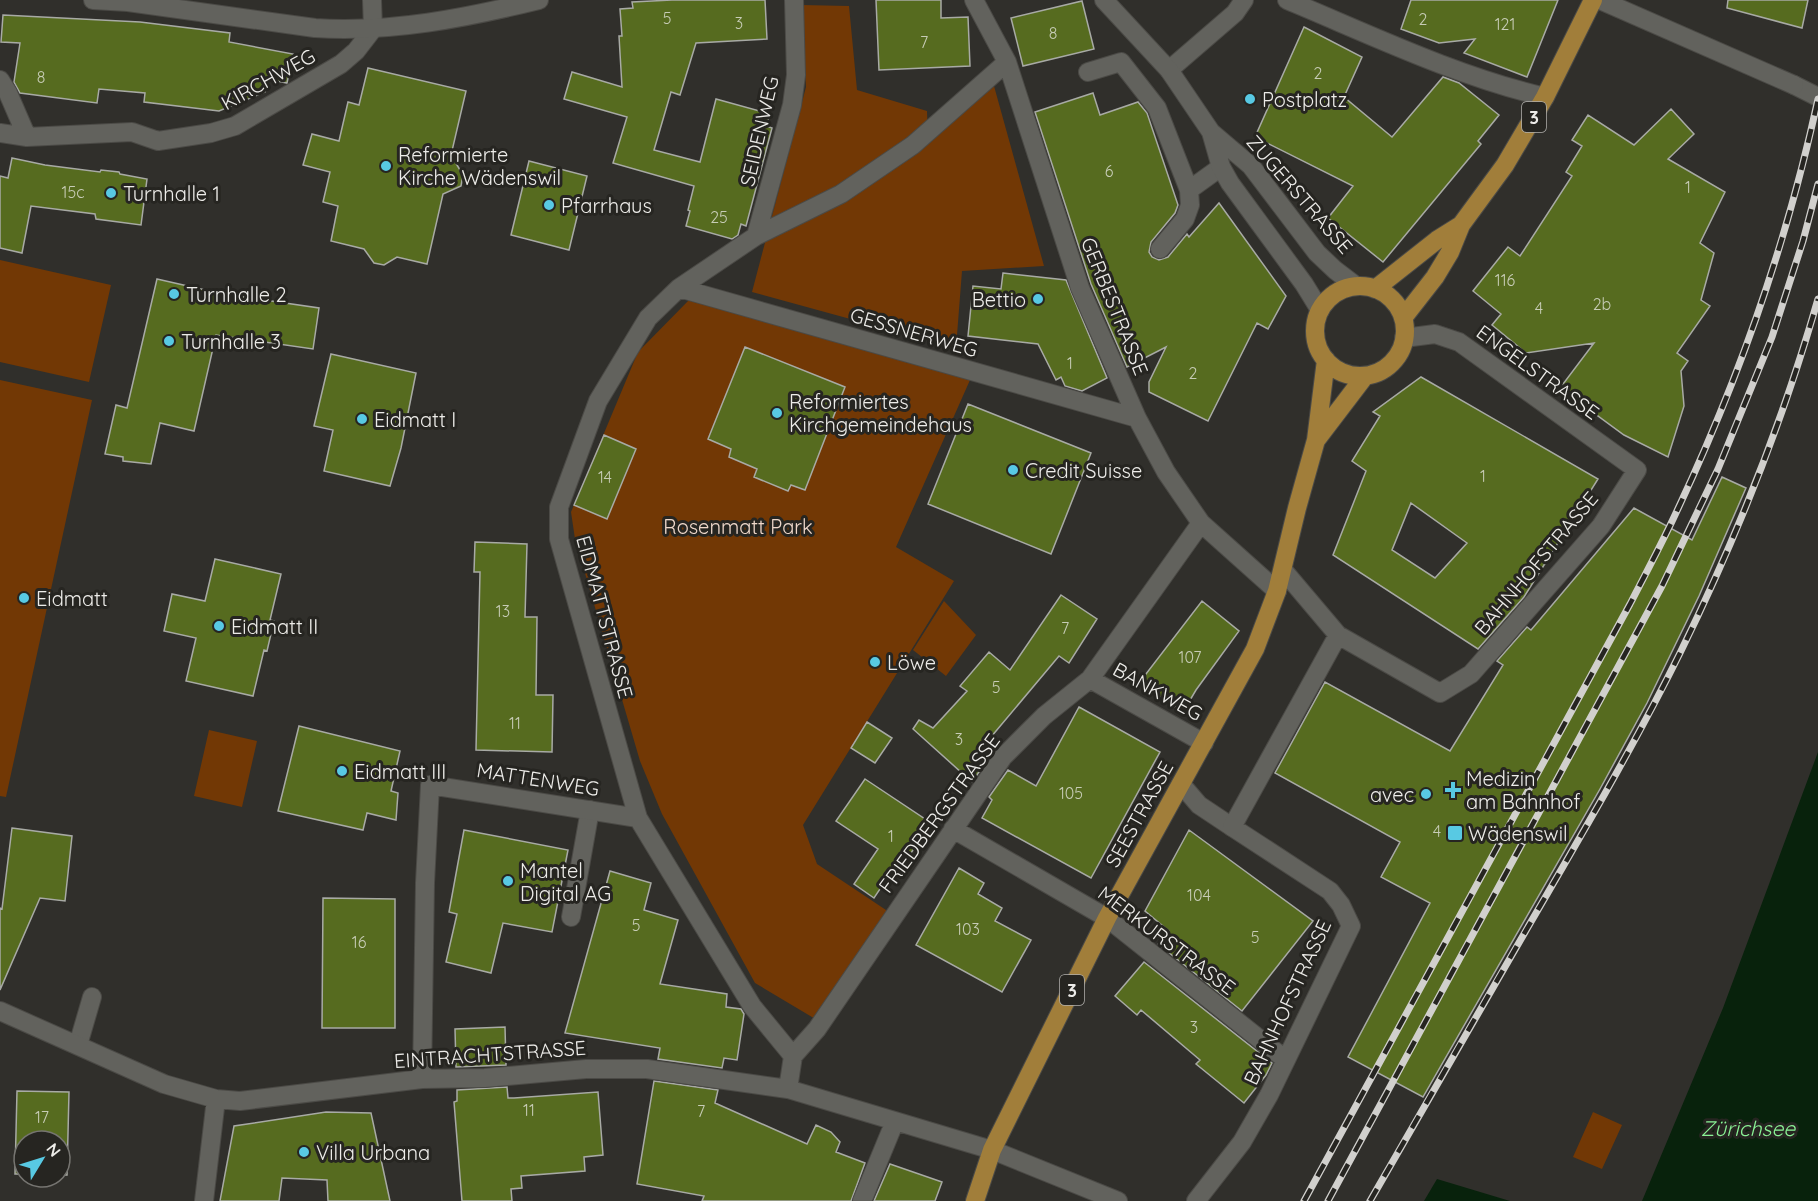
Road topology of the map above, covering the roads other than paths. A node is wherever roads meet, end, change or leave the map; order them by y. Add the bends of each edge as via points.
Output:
1 (93, 0) edge
2 (372, 0) edge
3 (539, 0) edge
4 (794, 0) edge
5 (974, 0) edge
6 (1104, 0) edge
7 (1244, 0) edge
8 (1287, 0) edge
9 (1593, 0) edge
10 (1600, 0) edge
11 (515, 3) edge
12 (373, 29) junction
13 (1007, 62) junction
14 (1169, 70) junction
15 (1088, 72) dead end
16 (0, 80) edge
17 (1545, 97) junction
18 (1818, 97) edge
19 (1211, 132) junction
20 (0, 133) edge
21 (27, 137) junction
22 (1221, 167) junction
23 (1189, 190) junction
24 (1461, 225) junction
25 (756, 236) junction
26 (1160, 249) dead end
27 (1356, 286) junction
28 (679, 288) junction
29 (1376, 289) junction
30 (1320, 310) junction
31 (1403, 318) junction
32 (1404, 338) junction
33 (1326, 360) junction
34 (1365, 376) junction
35 (1137, 418) junction
36 (1316, 441) junction
37 (1637, 470) joint
38 (1201, 523) junction
39 (1283, 570) junction
40 (1277, 591) junction
41 (1338, 634) junction
42 (1090, 680) junction
43 (1204, 743) junction
44 (1181, 784) junction
45 (590, 810) junction
46 (638, 818) junction
47 (1232, 827) junction
48 (953, 829) junction
49 (571, 917) dead end
50 (1107, 918) junction
51 (92, 998) dead end
52 (0, 1011) edge
53 (78, 1045) junction
54 (793, 1056) junction
55 (1286, 1060) junction
56 (422, 1079) junction
57 (788, 1089) junction
58 (216, 1099) junction
59 (896, 1121) junction
60 (992, 1150) junction
61 (204, 1201) edge
62 (862, 1201) edge
63 (975, 1201) edge
64 (1118, 1201) edge
65 (1196, 1201) edge

1 - 12 street via 315,28
2 - 12 street
3 - 11 street
4 - 25 street, SEIDENWEG via 796,75 792,105
5 - 13 street, GERBESTRASSE
6 - 14 street, ZUGERSTRASSE
7 - 14 street via 1235,13
8 - 17 street via 1431,59
9 - 17 main road, 3
10 - 18 street
11 - 12 street via 446,20
12 - 21 street, KIRCHWEG via 341,64 235,126 158,141 132,132
13 - 25 street, EIDMATTSTRASSE via 913,145 842,194
13 - 35 street, GERBESTRASSE via 1080,288
14 - 19 street, ZUGERSTRASSE
15 - 23 street via 1121,62 1157,108
16 - 21 street
17 - 24 main road, 3 via 1505,165
19 - 22 street, ZUGERSTRASSE
19 - 27 street, ZUGERSTRASSE via 1251,166 1317,253
20 - 21 street, KIRCHWEG
22 - 23 street
22 - 30 street, ZUGERSTRASSE
23 - 26 street via 1190,206 1185,219
24 - 29 main road, 3
24 - 31 main road, 3 via 1435,277
25 - 28 street, EIDMATTSTRASSE
27 - 29 main road
27 - 30 main road via 1331,296
28 - 35 street, GESSNERWEG
28 - 46 street, EIDMATTSTRASSE via 648,318 598,401 559,507 559,539
29 - 31 main road via 1392,301
30 - 33 main road via 1314,331
31 - 32 main road
32 - 34 main road via 1395,359
32 - 37 street, ENGELSTRASSE via 1435,334 1459,342
33 - 34 main road via 1343,373
33 - 36 main road, SEESTRASSE / 3
34 - 36 main road, SEESTRASSE / 3
35 - 38 street, GERBESTRASSE via 1166,472
36 - 39 main road, SEESTRASSE / 3
37 - 41 street, BAHNHOFSTRASSE via 1601,526 1471,674 1440,693
38 - 40 street, GERBESTRASSE
38 - 42 street, FRIEDBERGSTRASSE
39 - 40 main road, SEESTRASSE / 3
39 - 41 street, BAHNHOFSTRASSE
40 - 43 main road, SEESTRASSE / 3 via 1254,649
41 - 47 street
42 - 43 street, BANKWEG
42 - 48 street, FRIEDBERGSTRASSE via 1044,716 1003,757
43 - 44 main road, SEESTRASSE / 3
44 - 47 street via 1199,805
44 - 50 main road, SEESTRASSE / 3
45 - 46 street, MATTENWEG
45 - 49 street
45 - 56 street, MATTENWEG via 430,784
46 - 54 street, EIDMATTSTRASSE via 752,1006
47 - 55 street, BAHNHOFSTRASSE via 1330,891 1351,926
48 - 50 street, MERKURSTRASSE
48 - 54 street, FRIEDBERGSTRASSE via 817,1029
50 - 55 street, MERKURSTRASSE
50 - 60 main road, SEESTRASSE / 3
51 - 53 street
52 - 53 street, EINTRACHTSTRASSE
53 - 58 street, EINTRACHTSTRASSE via 164,1084
54 - 57 street
55 - 65 street, BAHNHOFSTRASSE via 1242,1142
56 - 57 street, EINTRACHTSTRASSE via 647,1069
56 - 58 street, EINTRACHTSTRASSE via 240,1101
57 - 59 street, EINTRACHTSTRASSE
58 - 61 street
59 - 60 street, EINTRACHTSTRASSE
59 - 62 street
60 - 63 main road, SEESTRASSE / 3
60 - 64 street, EINTRACHTSTRASSE

